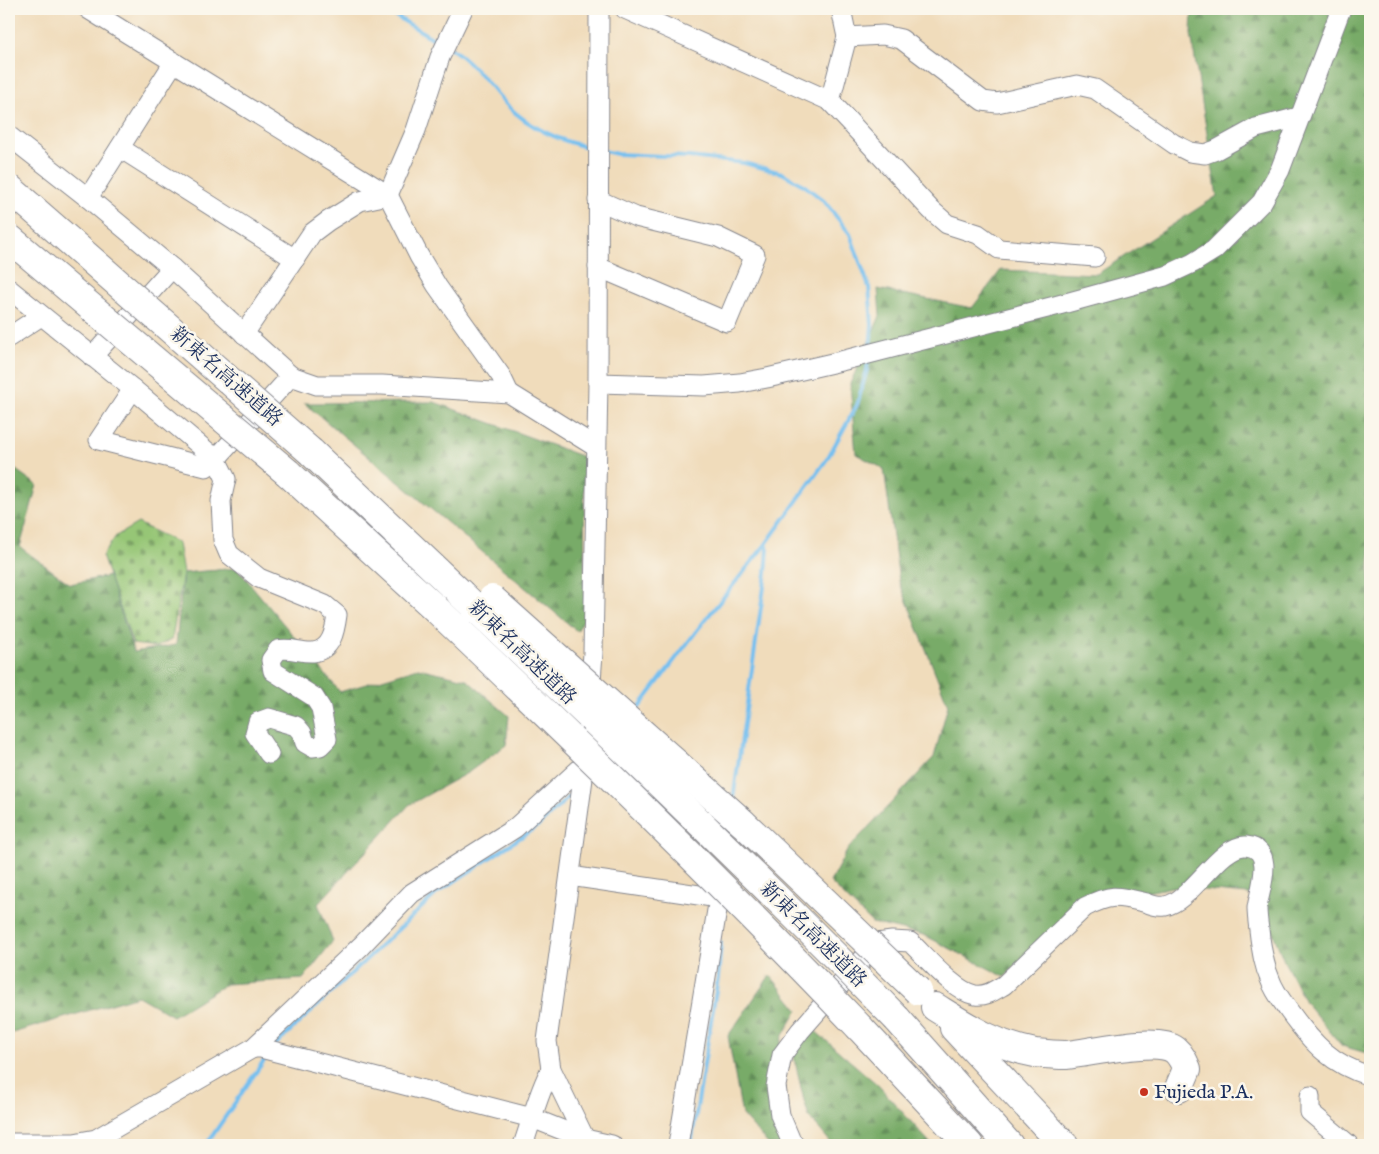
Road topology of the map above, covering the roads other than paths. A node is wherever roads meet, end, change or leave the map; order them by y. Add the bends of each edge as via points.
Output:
1 (88, 9) edge
2 (463, 9) edge
3 (599, 9) edge
4 (624, 9) edge
5 (841, 9) edge
6 (1341, 9) edge
7 (847, 37) junction
8 (174, 62) junction
9 (830, 100) junction
10 (1299, 117) junction
11 (9, 136) edge
12 (120, 148) junction
13 (9, 188) edge
14 (388, 195) junction
15 (88, 198) junction
16 (598, 200) junction
17 (9, 238) edge
18 (1096, 257) dead end
19 (295, 259) junction
20 (598, 267) junction
21 (172, 268) junction
22 (9, 288) edge
23 (41, 316) junction
24 (244, 334) junction
25 (9, 337) edge
26 (92, 357) junction
27 (291, 376) junction
28 (598, 382) junction
29 (133, 388) junction
30 (509, 393) junction
31 (596, 447) junction
32 (216, 459) junction
33 (466, 587) junction
34 (269, 754) dead end
35 (585, 764) junction
36 (570, 876) junction
37 (926, 999) junction
38 (257, 1048) junction
39 (551, 1069) junction
40 (1370, 1076) edge
41 (1179, 1088) dead end
42 (1310, 1096) dead end
43 (532, 1118) junction
44 (587, 1142) edge
45 (9, 1143) edge
46 (522, 1145) edge
47 (612, 1145) edge
48 (678, 1145) edge
49 (795, 1145) edge
50 (969, 1145) edge
51 (1009, 1145) edge
52 (1064, 1145) edge
53 (1349, 1145) edge

1 - 8 street
2 - 14 street via 440,57 416,130
3 - 16 street
4 - 9 street
5 - 7 street
6 - 10 street
7 - 9 street
7 - 10 street via 883,35 901,39 983,102 997,103 1077,85 1095,89 1190,152 1205,154 1256,128
8 - 12 street
8 - 14 street
9 - 18 street via 947,224 978,234 999,249
10 - 28 street via 1280,170 1262,202 1214,250 1165,276 841,361 740,383 704,386
11 - 15 street
12 - 15 street
12 - 19 street
13 - 33 highway, 新東名高速道路, bridge via 311,452 388,524
14 - 19 street via 360,202 328,220 312,233
14 - 30 street via 437,286
15 - 21 street
16 - 20 street
16 - 20 street via 636,216 718,237 755,255 727,322
17 - 50 highway, 新東名高速道路, bridge via 288,474 435,608 788,952
19 - 24 street
20 - 28 street
21 - 24 street
21 - 26 street
22 - 23 street
23 - 25 street
23 - 26 street
24 - 27 street
26 - 29 street
27 - 30 street via 317,385 382,385
27 - 32 street
28 - 31 street
29 - 32 street
29 - 32 street via 99,440 206,467
30 - 31 street
31 - 35 street via 593,653
32 - 34 street via 226,479 221,502 223,540 229,554 259,578 325,605 337,616 334,635 326,646 314,652 278,650 271,660 273,671 318,702 327,739 320,746 312,747 305,743 296,726 268,718 258,722 255,733
33 - 37 highway, bridge via 744,824
33 - 51 highway, 新東名高速道路, bridge via 570,698 828,948 897,1019
35 - 36 street
35 - 38 street via 515,828 412,893
36 - 39 street via 547,1041
36 - 48 street via 718,898
37 - 41 highway via 981,1036 1038,1053 1065,1055 1159,1044 1174,1049 1187,1069
37 - 52 highway
38 - 43 street
38 - 45 street via 96,1139 74,1143
39 - 43 street via 540,1088
39 - 44 street
40 - 49 street via 1352,1071 1323,1051 1304,1032 1280,998 1264,959 1257,917 1265,869 1263,859 1256,849 1246,846 1224,856 1178,900 1166,906 1113,896 1085,907 1004,985 991,993 977,995 963,991 910,942 877,943 782,1055 776,1086 780,1115
42 - 53 street via 1310,1112
43 - 44 street
43 - 46 street
44 - 47 street

